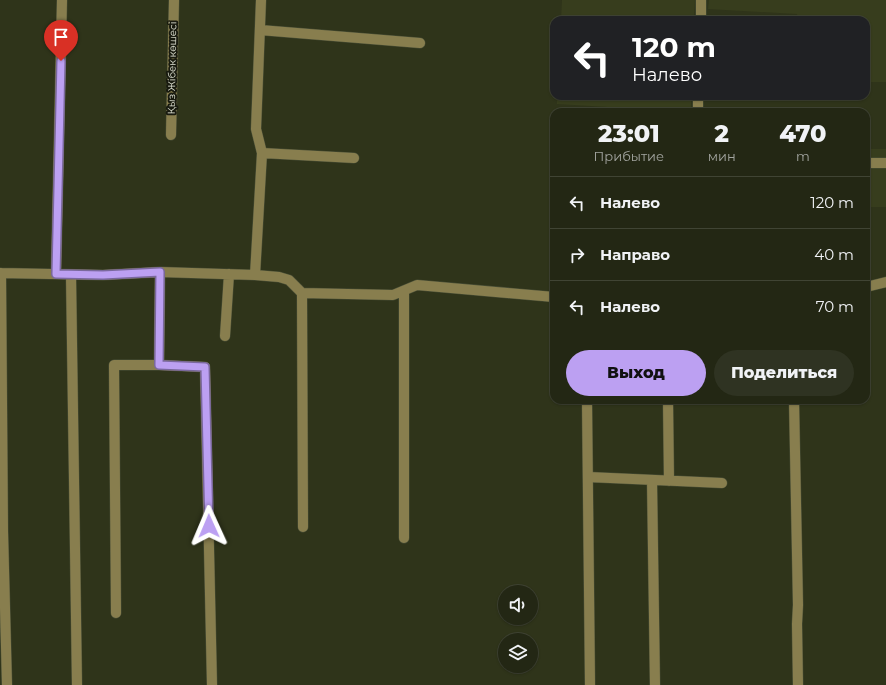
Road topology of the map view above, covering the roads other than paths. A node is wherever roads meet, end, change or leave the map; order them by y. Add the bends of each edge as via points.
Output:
1 (62, 0) edge
2 (174, 0) edge
3 (261, 0) edge
4 (701, 0) edge
5 (701, 16) edge
6 (260, 30) junction
7 (420, 43) dead end
8 (171, 135) dead end
9 (262, 153) junction
10 (354, 158) dead end
11 (870, 163) edge
12 (886, 163) edge
13 (160, 272) junction
14 (0, 273) edge
15 (56, 274) junction
16 (228, 274) junction
17 (71, 275) junction
18 (255, 275) junction
19 (886, 282) edge
20 (870, 286) edge
21 (404, 291) junction
22 (302, 293) junction
23 (550, 296) edge
24 (225, 336) dead end
25 (159, 365) junction
26 (587, 404) edge
27 (668, 404) edge
28 (794, 404) edge
29 (588, 478) junction
30 (652, 480) junction
31 (669, 481) junction
32 (722, 483) dead end
33 (303, 527) dead end
34 (1, 531) edge
35 (404, 538) dead end
36 (116, 613) dead end
37 (7, 685) edge
38 (77, 685) edge
39 (212, 685) edge
40 (590, 685) edge
41 (655, 685) edge
42 (798, 685) edge

1 - 15 street
2 - 8 street, Қыз Жібек көшесі
3 - 6 street
4 - 5 street
6 - 7 street
6 - 9 street via 256,129
9 - 10 street
9 - 18 street
11 - 12 street
13 - 16 street
13 - 17 street
13 - 25 street
14 - 15 street
14 - 34 street
15 - 17 street
16 - 18 street
16 - 24 street
17 - 38 street
18 - 22 street via 279,276 288,280
19 - 20 street
21 - 22 street via 393,295
21 - 23 street via 416,285
21 - 35 street
22 - 33 street
25 - 36 street via 114,365
25 - 39 street via 205,367
26 - 29 street
27 - 31 street
28 - 42 street
29 - 30 street
29 - 40 street
30 - 31 street
30 - 41 street
31 - 32 street
34 - 37 street

